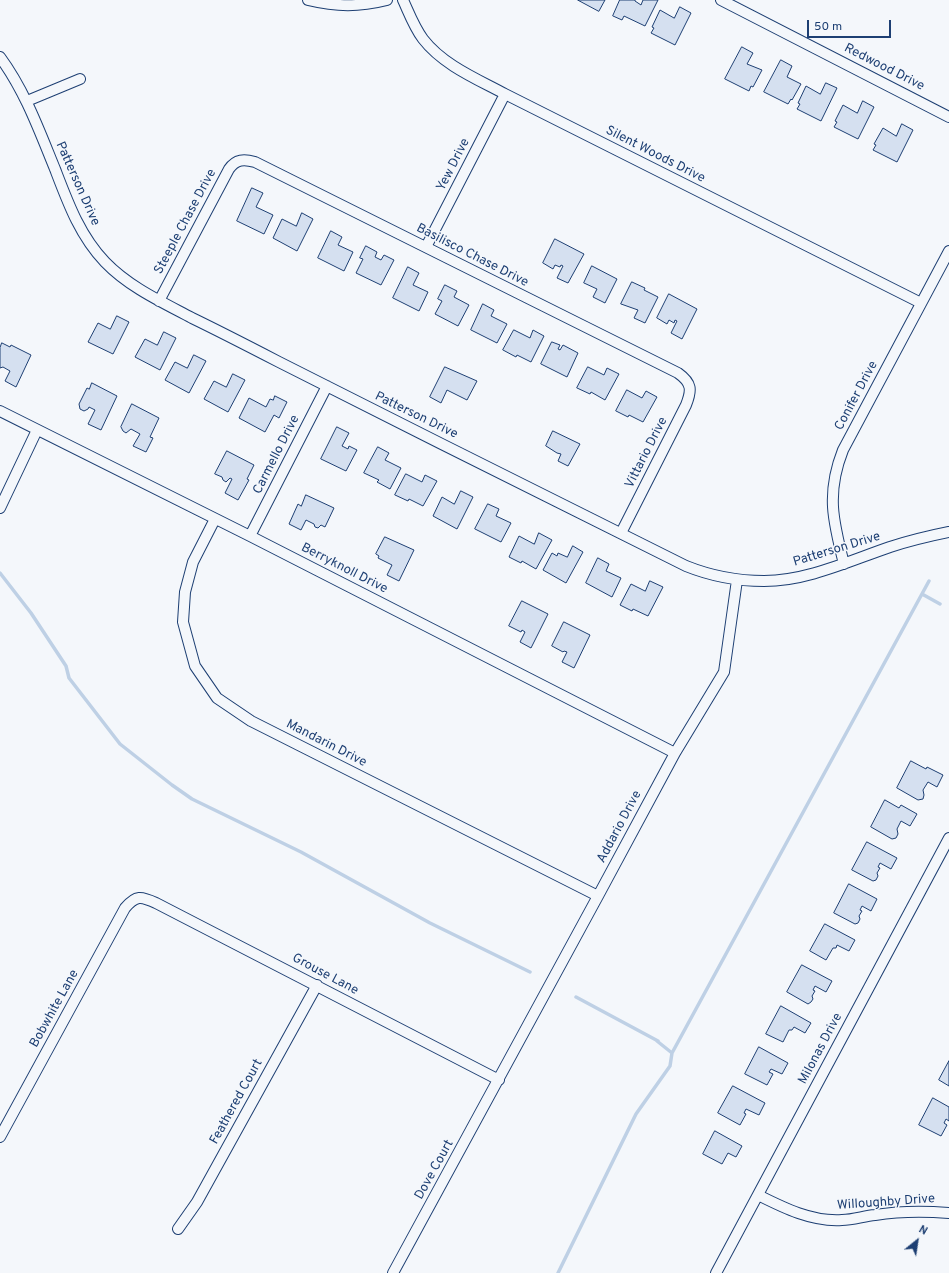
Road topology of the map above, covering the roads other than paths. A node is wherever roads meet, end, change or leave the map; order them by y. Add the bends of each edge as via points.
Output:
1 (308, 0) edge
2 (388, 0) edge
3 (404, 0) edge
4 (721, 0) edge
5 (0, 57) edge
6 (80, 79) dead end
7 (505, 94) junction
8 (27, 101) junction
9 (949, 117) edge
10 (239, 160) joint
11 (426, 247) junction
12 (949, 251) edge
13 (159, 301) junction
14 (921, 304) junction
15 (688, 383) joint
16 (327, 386) junction
17 (0, 411) edge
18 (37, 430) junction
19 (0, 508) edge
20 (215, 519) junction
21 (949, 532) edge
22 (621, 533) junction
23 (250, 536) junction
24 (844, 564) junction
25 (737, 580) junction
26 (675, 753) junction
27 (949, 838) edge
28 (598, 896) junction
29 (137, 898) joint
30 (317, 985) junction
31 (499, 1080) junction
32 (0, 1137) edge
33 (758, 1195) junction
34 (949, 1212) edge
35 (178, 1229) dead end
36 (393, 1273) edge
37 (716, 1273) edge

1 - 2 street via 351,6
3 - 7 street, Silent Woods Drive via 422,38 431,48 456,67
4 - 9 street, Redwood Drive
5 - 8 street, Patterson Drive
6 - 8 street
7 - 11 street, Yew Drive
7 - 14 street, Silent Woods Drive
8 - 13 street, Patterson Drive via 82,232 112,269
10 - 11 street, Basilisco Chase Drive via 255,162
10 - 13 street, Steeple Chase Drive via 229,169
11 - 15 street, Basilisco Chase Drive via 678,373
12 - 14 street, Conifer Drive
13 - 16 street, Patterson Drive
14 - 24 street, Conifer Drive via 836,467 833,504 837,538
15 - 22 street, Vittario Drive via 691,393 686,405
16 - 22 street, Patterson Drive
16 - 23 street, Carmello Drive
17 - 18 street, Berryknoll Drive
18 - 19 street
18 - 20 street, Berryknoll Drive
20 - 23 street, Berryknoll Drive
20 - 28 street, Mandarin Drive via 193,562 185,592 183,622 195,666 217,698 251,721
21 - 24 street, Patterson Drive via 890,547
22 - 25 street, Patterson Drive via 686,566
23 - 26 street, Berryknoll Drive
24 - 25 street, Patterson Drive via 792,578 765,581
25 - 26 street, Addario Drive via 724,672
26 - 28 street, Addario Drive
27 - 33 street, Milonas Drive
28 - 31 street, Addario Drive
29 - 30 street, Grouse Lane via 156,903
29 - 32 street, Bobwhite Lane via 125,908
30 - 31 street, Grouse Lane
30 - 35 street, Feathered Court via 197,1202
31 - 36 street, Dove Court
33 - 34 street, Willoughby Drive via 785,1209 812,1218 842,1220 910,1212
33 - 37 street, Milonas Drive

